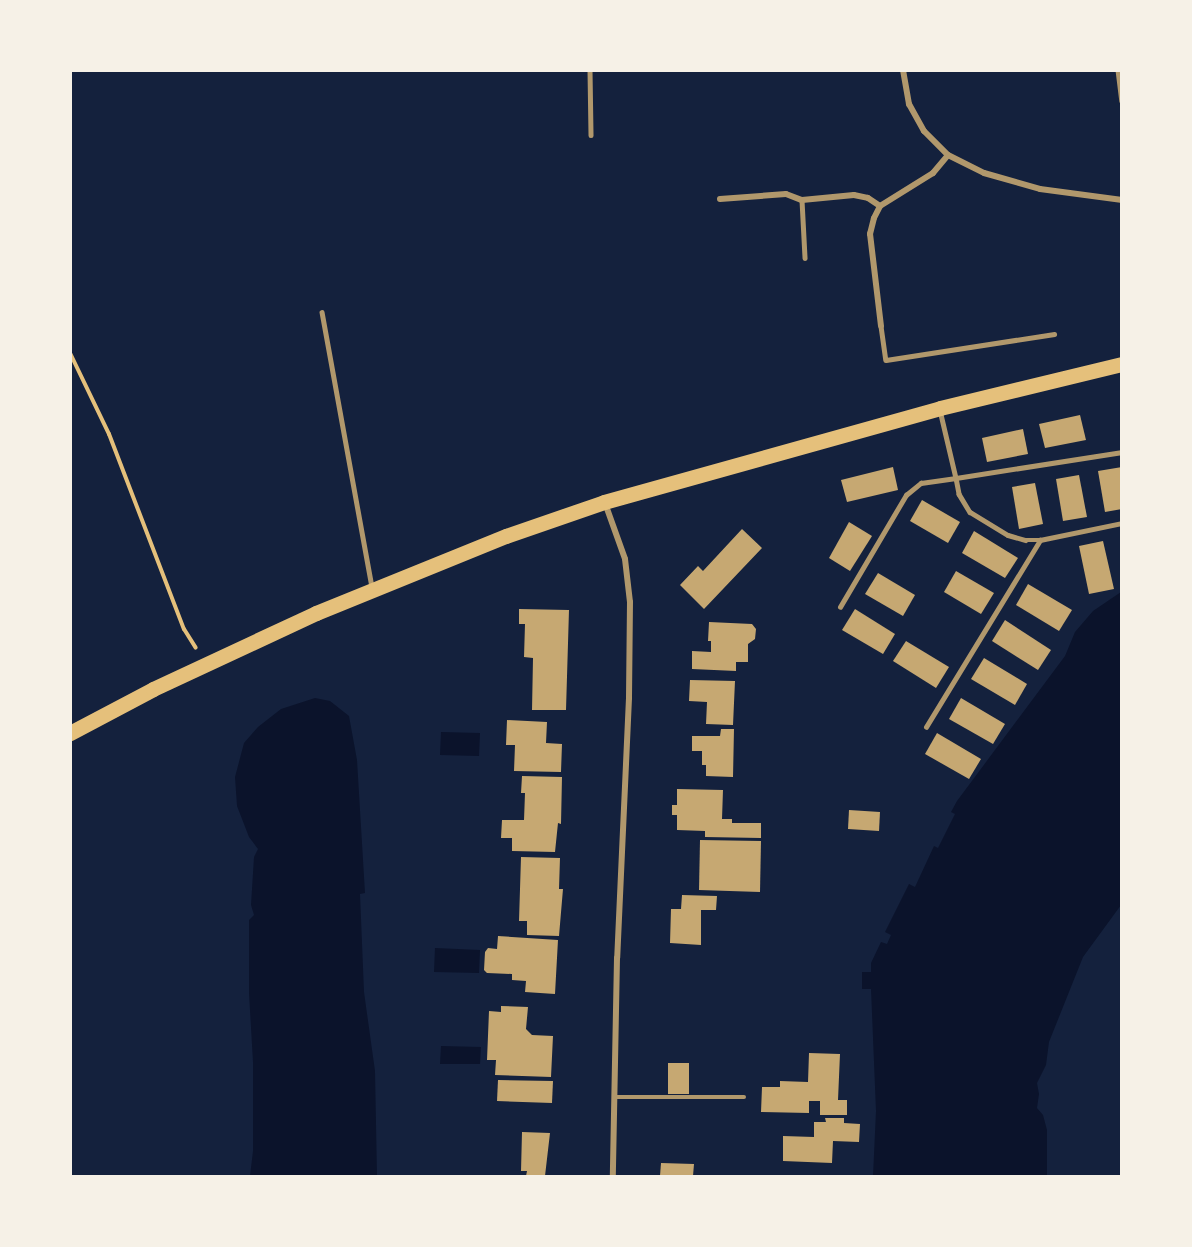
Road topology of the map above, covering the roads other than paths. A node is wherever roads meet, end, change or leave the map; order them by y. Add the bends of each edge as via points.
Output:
1 (590, 70) edge
2 (903, 70) edge
3 (1118, 70) edge
4 (1122, 101) edge
5 (591, 135) dead end
6 (948, 155) junction
7 (720, 199) dead end
8 (802, 200) junction
9 (1122, 200) edge
10 (880, 207) junction
11 (806, 258) dead end
12 (322, 312) dead end
13 (881, 326) joint
14 (1054, 334) dead end
15 (1122, 364) edge
16 (940, 408) junction
17 (1122, 452) edge
18 (956, 478) junction
19 (604, 502) junction
20 (1122, 523) edge
21 (1040, 540) junction
22 (372, 588) junction
23 (840, 607) dead end
24 (926, 727) dead end
25 (70, 733) edge
26 (614, 1097) junction
27 (744, 1097) dead end
28 (613, 1176) edge

1 - 5 lane
2 - 6 street via 909,104 924,131
3 - 4 lane
6 - 9 street via 984,173 1040,189
6 - 10 street via 933,173
7 - 8 street via 786,194
8 - 10 street via 854,195 868,198
8 - 11 lane
10 - 13 street via 870,234
12 - 22 lane
13 - 14 lane via 886,360
15 - 16 main road
16 - 18 lane
16 - 19 main road
17 - 18 lane
18 - 21 lane via 959,494 970,512 1008,535
18 - 23 lane via 921,483 906,495
19 - 22 main road
19 - 26 street via 626,559 630,602
20 - 21 lane
21 - 24 lane
22 - 25 main road via 206,663
26 - 27 lane
26 - 28 street

